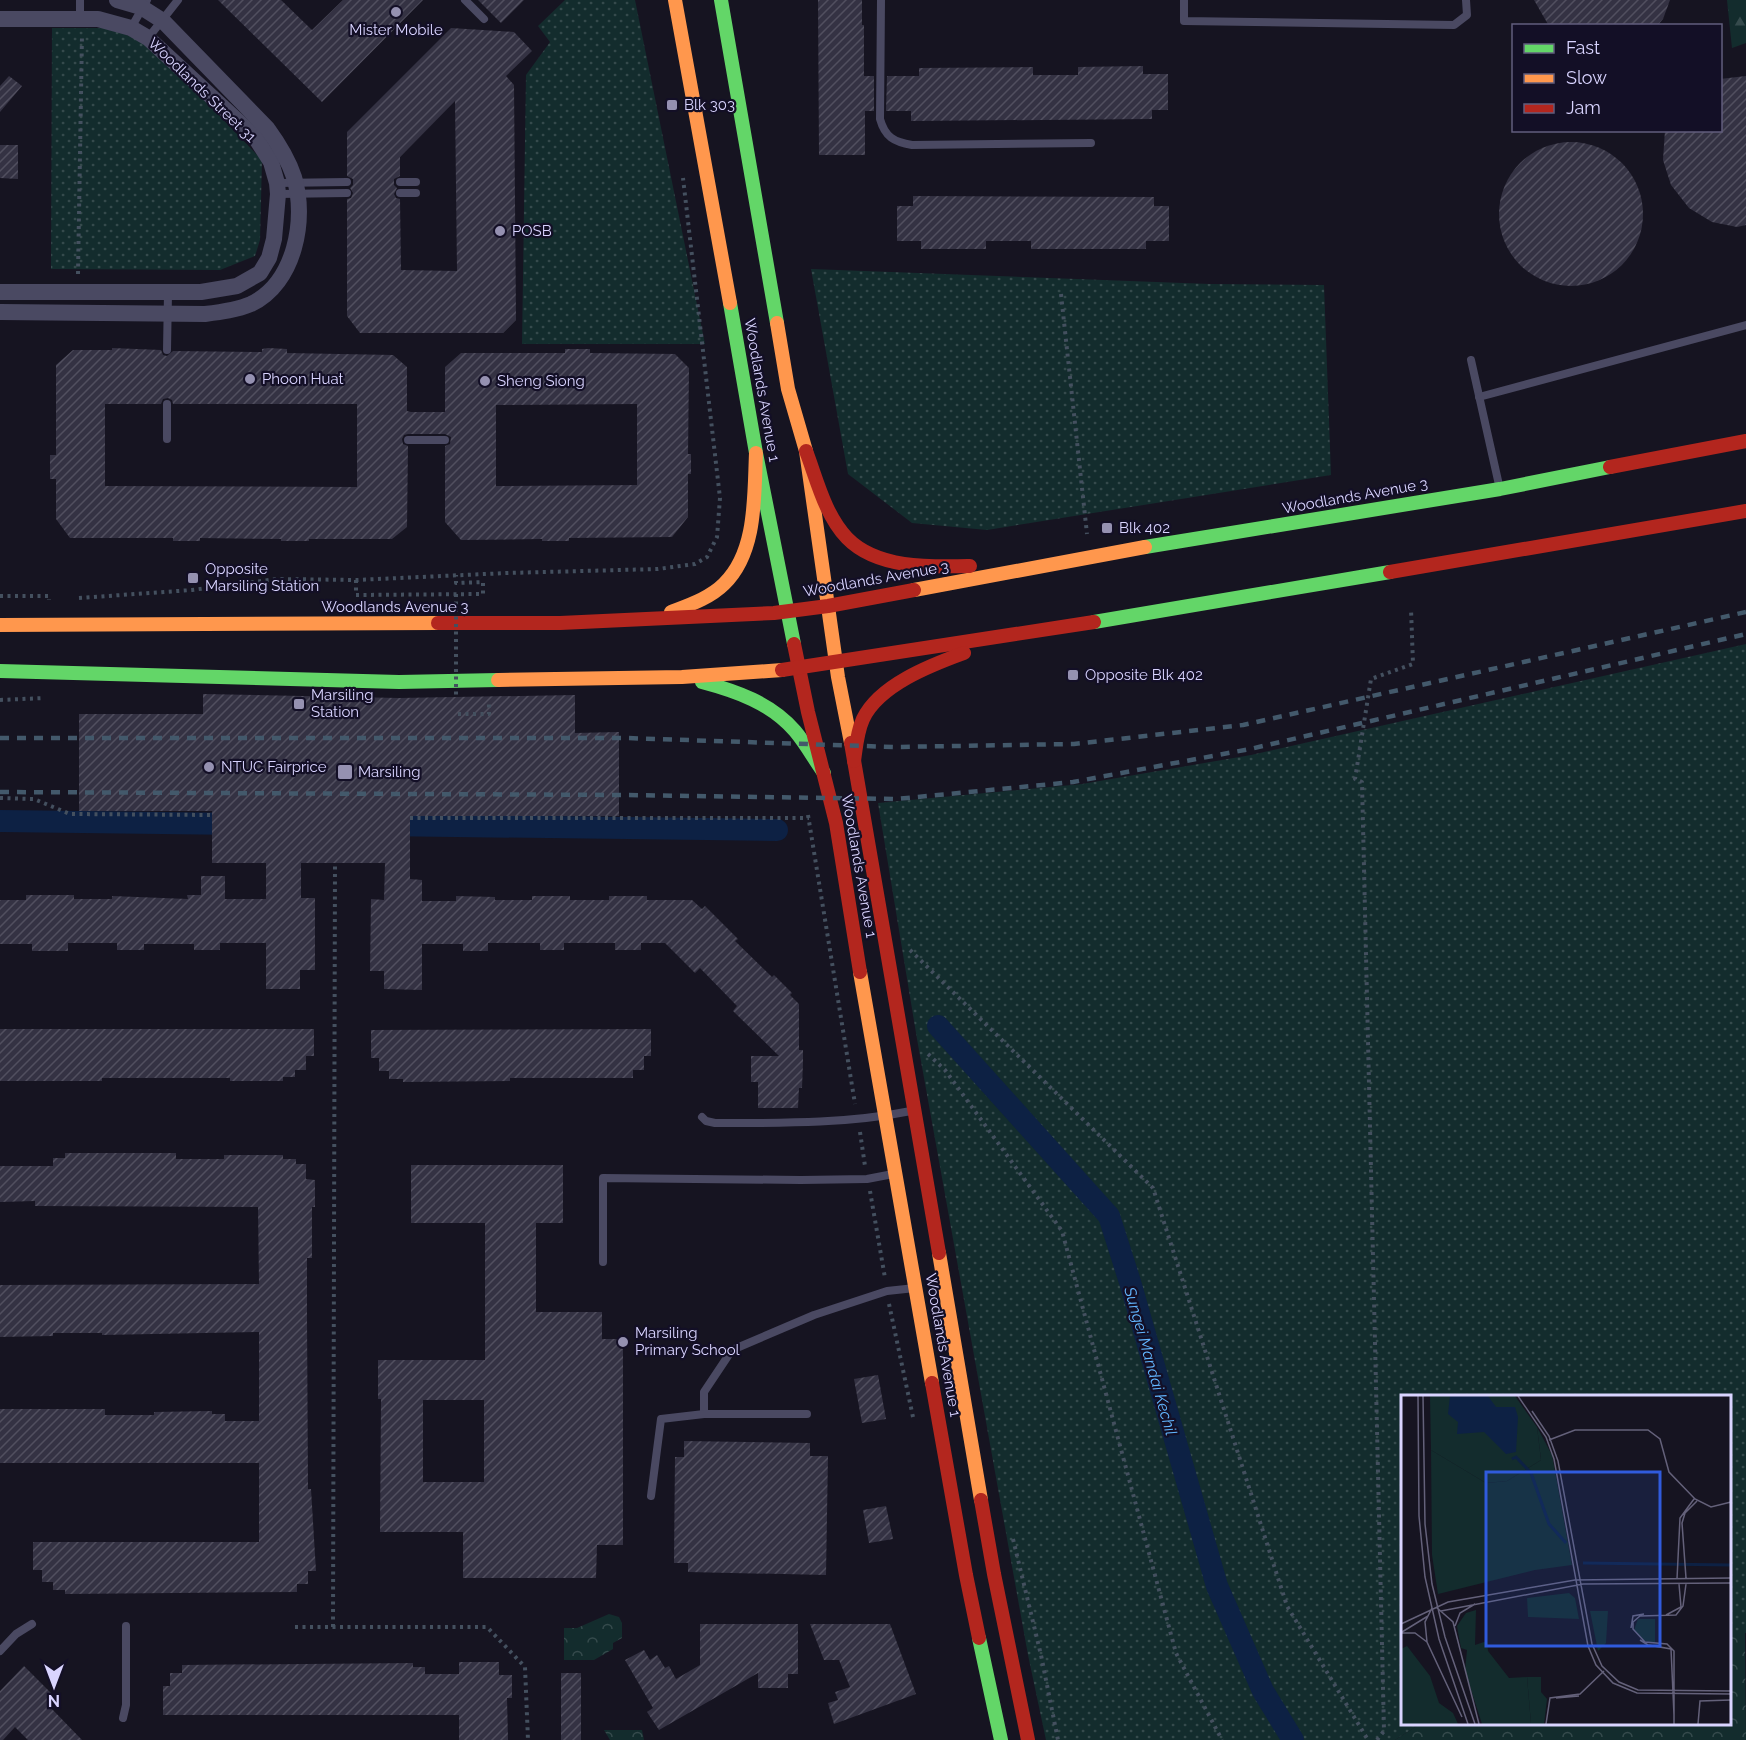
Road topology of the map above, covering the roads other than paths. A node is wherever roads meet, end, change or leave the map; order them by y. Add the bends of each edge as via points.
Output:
1 (80, 0) edge
2 (117, 0) edge
3 (178, 0) edge
4 (465, 0) edge
5 (675, 0) edge
6 (721, 0) edge
7 (881, 0) edge
8 (1184, 0) edge
9 (1466, 0) edge
10 (144, 4) edge
11 (0, 19) edge
12 (484, 20) dead end
13 (163, 21) junction
14 (81, 24) junction
15 (131, 28) junction
16 (148, 38) junction
17 (1091, 143) dead end
18 (347, 182) dead end
19 (400, 182) dead end
20 (416, 182) dead end
21 (278, 188) junction
22 (296, 188) junction
23 (347, 193) dead end
24 (400, 193) dead end
25 (416, 193) dead end
26 (0, 292) edge
27 (168, 293) junction
28 (0, 312) edge
29 (168, 314) junction
30 (1746, 326) edge
31 (167, 351) dead end
32 (1471, 360) dead end
33 (1479, 397) junction
34 (167, 404) dead end
35 (167, 439) dead end
36 (408, 440) dead end
37 (445, 440) dead end
38 (1746, 441) edge
39 (806, 451) junction
40 (756, 453) junction
41 (1500, 489) junction
42 (1746, 511) edge
43 (1054, 563) junction
44 (828, 606) junction
45 (787, 612) junction
46 (656, 618) junction
47 (0, 625) edge
48 (1034, 632) junction
49 (836, 663) junction
50 (800, 668) junction
51 (0, 671) edge
52 (682, 678) junction
53 (854, 761) junction
54 (824, 773) junction
55 (914, 1111) junction
56 (702, 1116) dead end
57 (886, 1116) junction
58 (896, 1173) junction
59 (603, 1262) dead end
60 (917, 1288) junction
61 (704, 1414) junction
62 (807, 1414) dead end
63 (651, 1496) dead end
64 (32, 1624) dead end
65 (126, 1626) dead end
66 (0, 1651) edge
67 (123, 1718) dead end
68 (1000, 1740) edge
69 (1028, 1740) edge

1 - 14 lane
2 - 10 street, Woodlands Street 31
3 - 13 lane
4 - 12 lane
5 - 40 main road, Woodlands Avenue 1
6 - 39 main road, Woodlands Avenue 1 via 788,389
7 - 17 lane via 880,119 888,137 912,145
8 - 9 lane via 1184,21 1454,25 1467,15
10 - 13 street, Woodlands Street 31
10 - 15 lane
11 - 14 street, Woodlands Street 31
13 - 16 lane
13 - 22 street, Woodlands Street 31 via 267,128 288,161
14 - 15 street, Woodlands Street 31 via 98,19
15 - 16 street, Woodlands Street 31
16 - 21 street, Woodlands Street 31 via 255,137 271,162
18 - 22 lane
19 - 20 lane
21 - 22 lane
21 - 27 street, Woodlands Street 31 via 274,239 260,273 237,286
22 - 23 lane
22 - 29 street, Woodlands Street 31 via 296,237 282,276 267,292 230,311
24 - 25 lane
26 - 27 street, Woodlands Street 31
27 - 29 lane
28 - 29 street, Woodlands Street 31
29 - 31 lane
30 - 33 lane
32 - 33 lane
33 - 41 lane
34 - 35 lane
36 - 37 lane
38 - 41 main road, Woodlands Avenue 3
39 - 43 main road via 838,525 857,547 912,565 933,567
39 - 44 main road, Woodlands Avenue 1
40 - 45 main road, Woodlands Avenue 1
40 - 46 main road via 749,532 734,572 710,594
41 - 43 main road, Woodlands Avenue 3
42 - 48 main road
43 - 44 main road, Woodlands Avenue 3
44 - 45 main road, Woodlands Avenue 3
44 - 49 main road, Woodlands Avenue 1
45 - 46 main road, Woodlands Avenue 3
45 - 50 main road, Woodlands Avenue 1
46 - 47 main road, Woodlands Avenue 3 via 549,623
48 - 49 main road
48 - 53 main road via 951,658 903,681 877,699 859,728
49 - 50 main road
49 - 53 main road, Woodlands Avenue 1
50 - 52 main road
50 - 54 main road, Woodlands Avenue 1
51 - 52 main road via 399,682
52 - 54 main road via 740,694 769,709 792,728
53 - 55 main road, Woodlands Avenue 1
54 - 57 main road, Woodlands Avenue 1 via 844,866
55 - 57 lane
55 - 69 main road, Woodlands Avenue 1 via 994,1574
56 - 57 lane via 715,1124 808,1123
57 - 58 main road, Woodlands Avenue 1
58 - 59 lane via 856,1179 603,1178
58 - 60 main road, Woodlands Avenue 1
60 - 61 lane via 887,1291 814,1315 732,1350 704,1392
60 - 68 main road, Woodlands Avenue 1 via 966,1575
61 - 62 lane
61 - 63 lane via 661,1419
64 - 66 lane
65 - 67 lane

